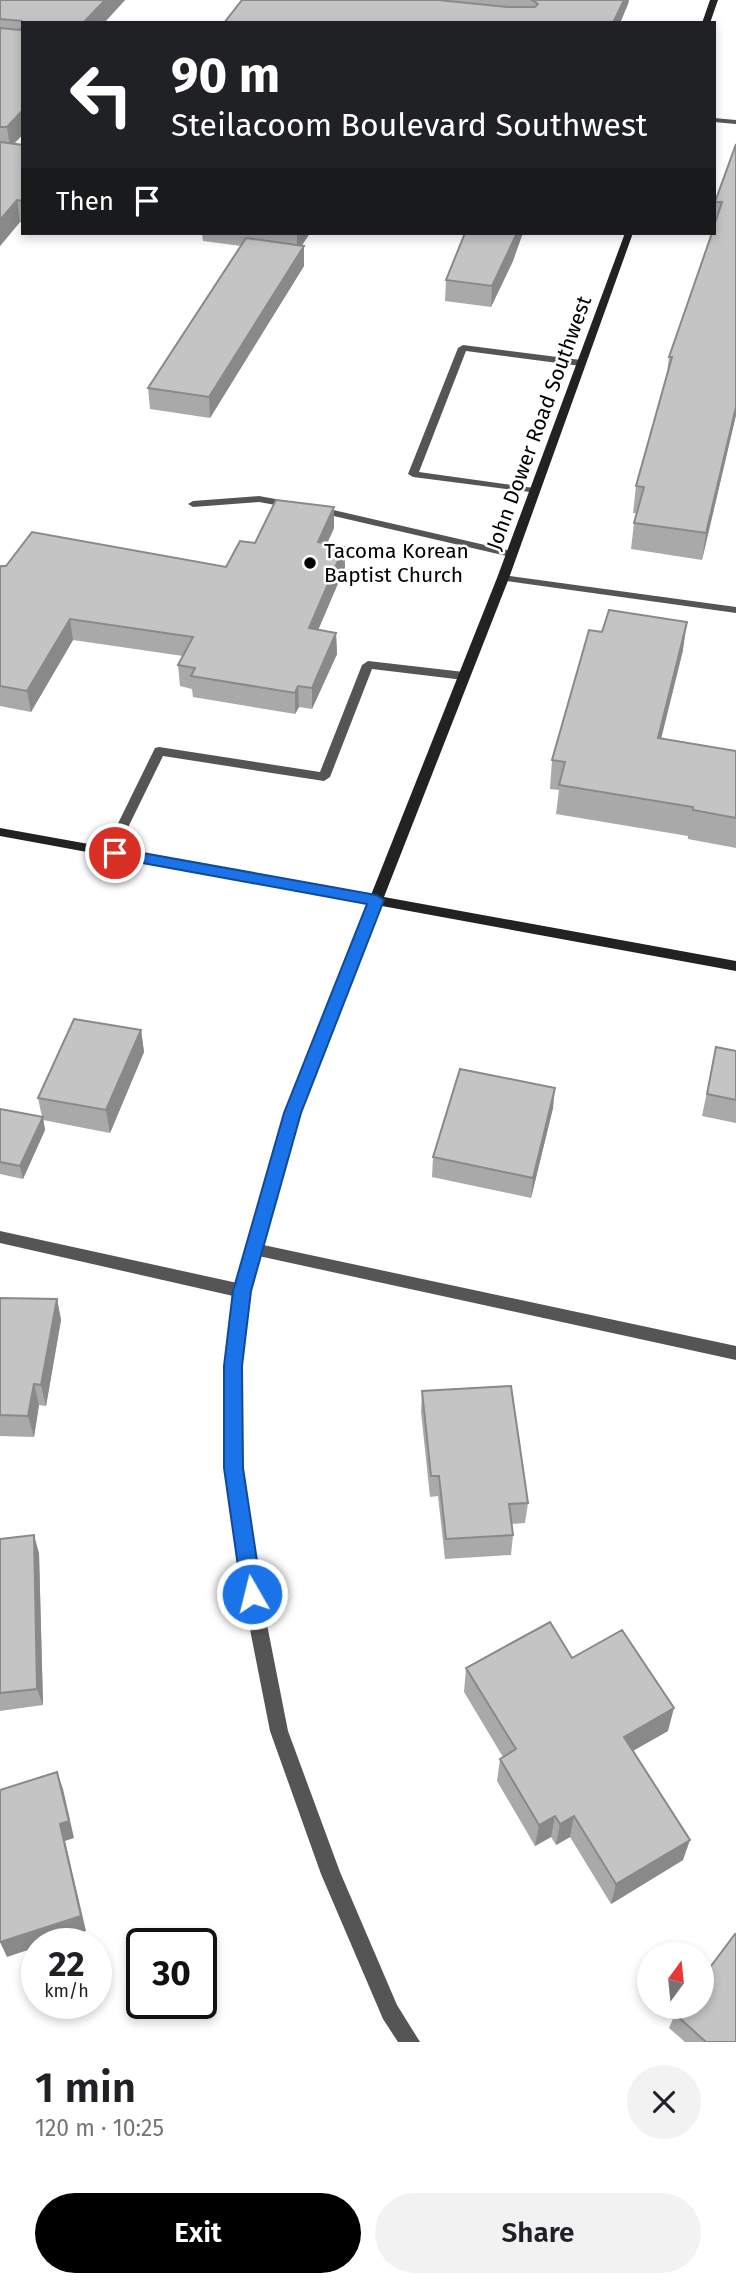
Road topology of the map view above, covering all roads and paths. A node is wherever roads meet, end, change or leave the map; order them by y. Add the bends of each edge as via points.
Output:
1 (714, 0) edge
2 (707, 21) edge
3 (716, 120) edge
4 (736, 122) edge
5 (628, 235) edge
6 (581, 363) junction
7 (534, 491) junction
8 (193, 504) dead end
9 (511, 554) junction
10 (503, 578) junction
11 (736, 610) edge
12 (464, 676) junction
13 (0, 832) edge
14 (110, 852) junction
15 (376, 900) junction
16 (736, 967) edge
17 (0, 1237) edge
18 (254, 1249) junction
19 (242, 1291) junction
20 (736, 1353) edge
21 (410, 2042) edge

1 - 2 street
3 - 4 street
5 - 6 street, John Dower Road Southwest
6 - 7 street, John Dower Road Southwest
6 - 7 street via 463,348 413,474
7 - 9 street, John Dower Road Southwest
8 - 9 street via 259,499
9 - 10 street, John Dower Road Southwest
10 - 11 street
10 - 12 street, John Dower Road Southwest
12 - 14 street via 368,665 324,777 159,751
12 - 15 street, John Dower Road Southwest
13 - 14 street
14 - 15 street
15 - 16 street
15 - 18 street via 307,1073
17 - 19 street
18 - 19 street
18 - 20 street
19 - 21 street via 233,1366 233,1468 279,1731 331,1874 390,2012

